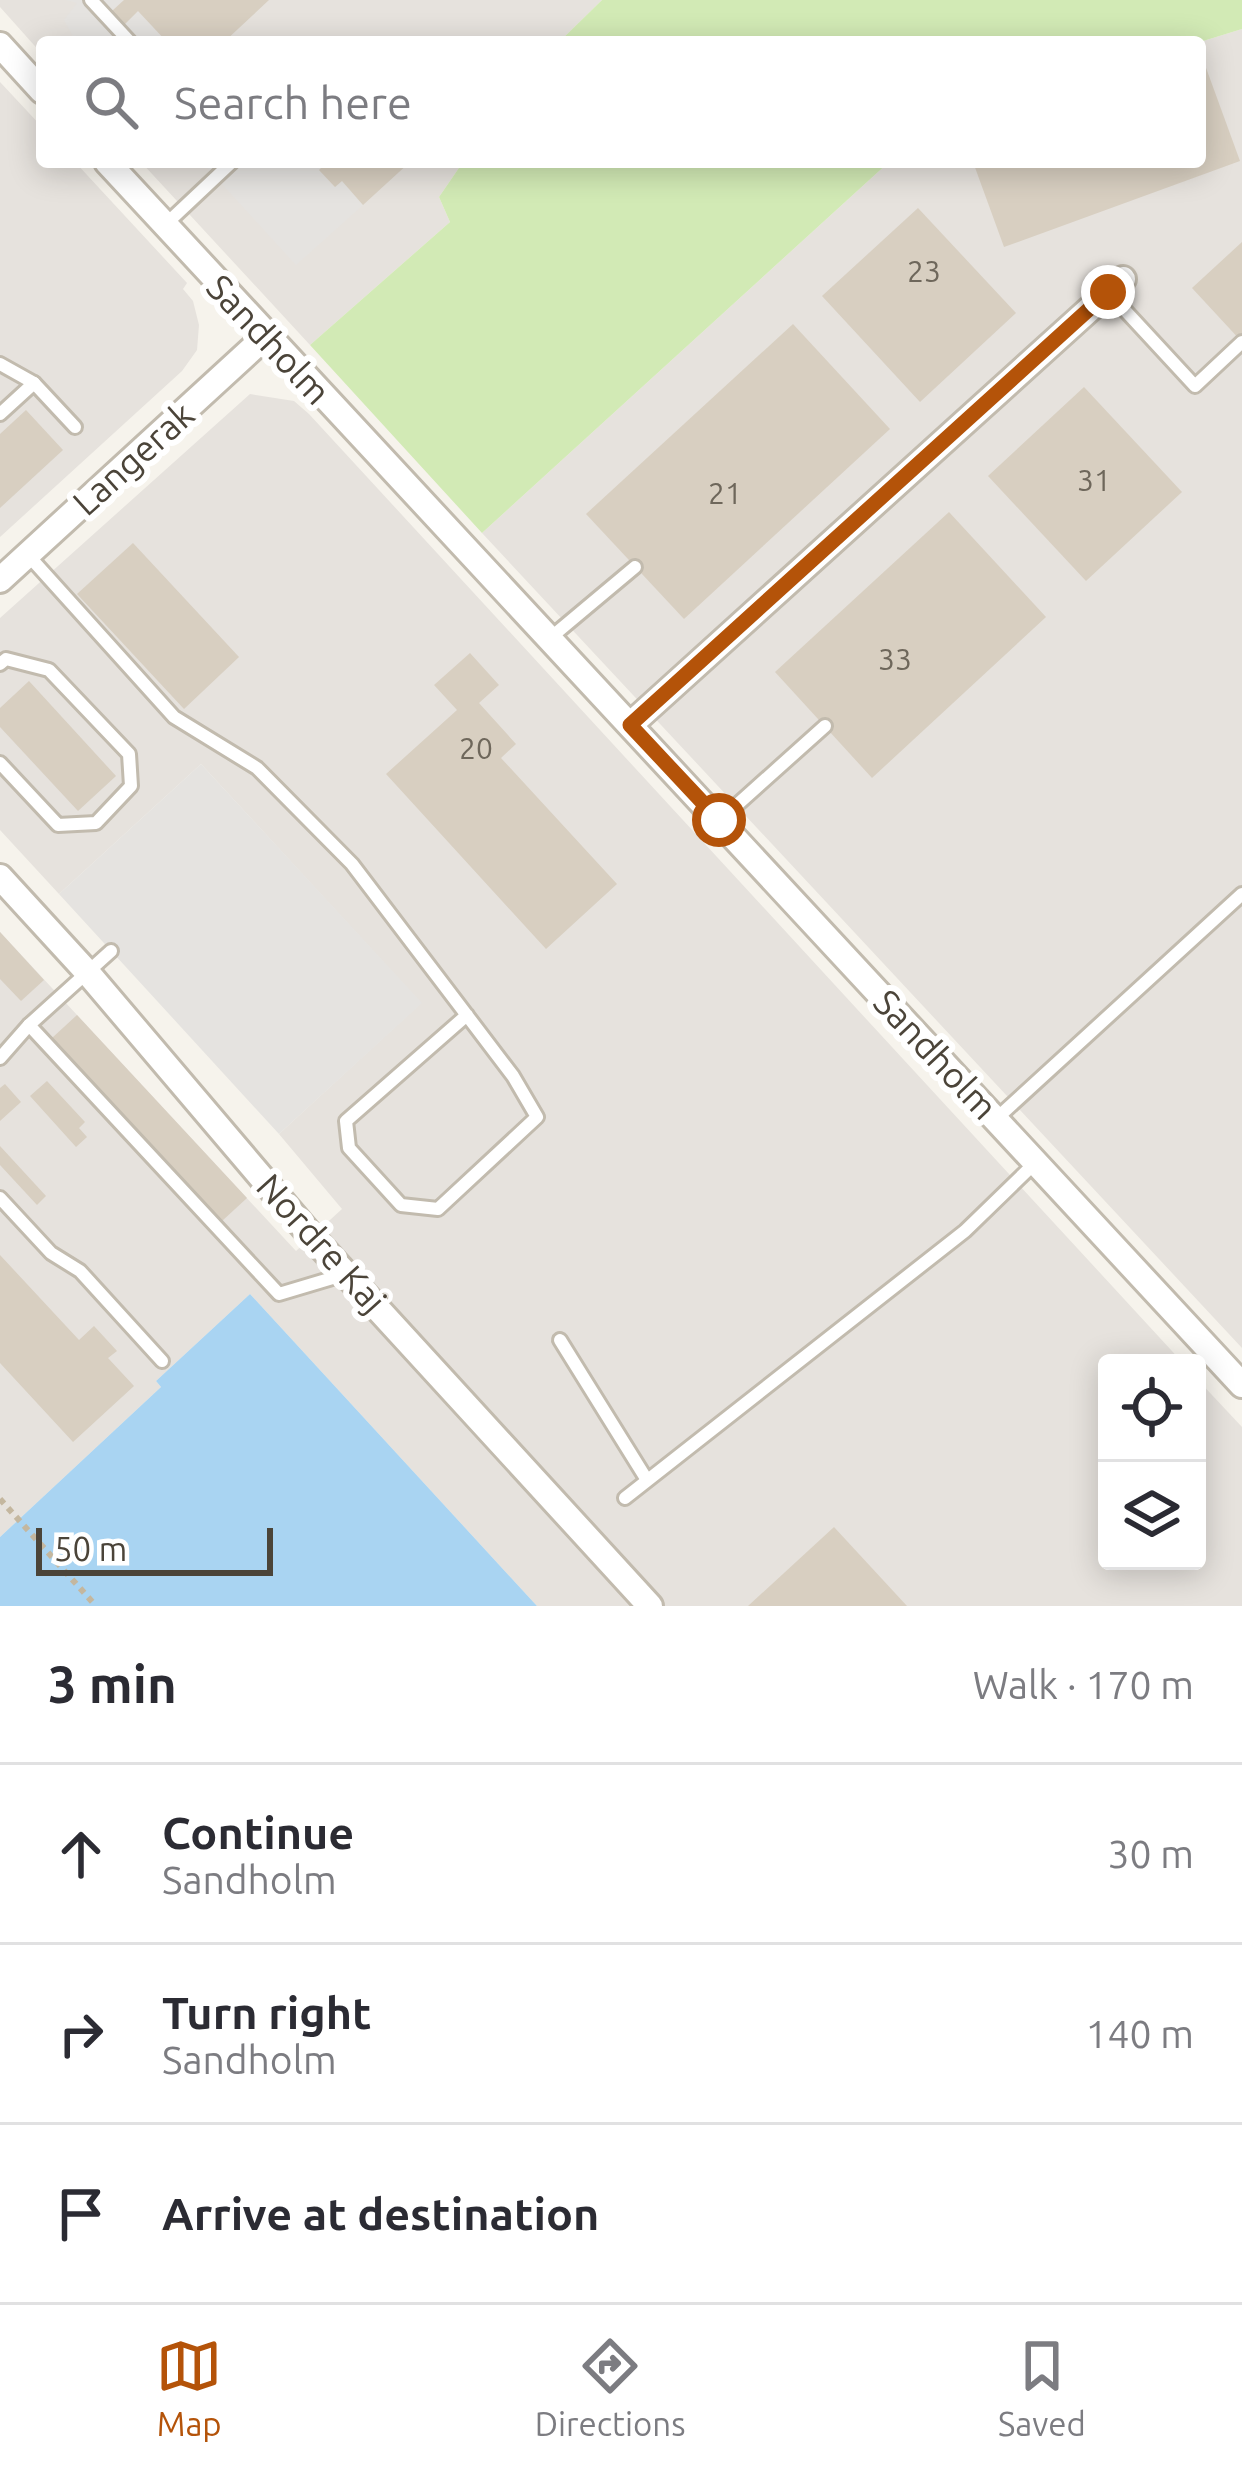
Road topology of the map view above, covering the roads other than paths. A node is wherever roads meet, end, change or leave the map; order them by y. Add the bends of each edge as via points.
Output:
1 (91, 0) edge
2 (124, 36) edge
3 (0, 45) edge
4 (36, 84) edge
5 (113, 168) edge
6 (226, 168) edge
7 (165, 225) junction
8 (1115, 286) joint
9 (266, 336) junction
10 (1242, 342) edge
11 (0, 364) edge
12 (34, 383) junction
13 (0, 413) edge
14 (75, 427) dead end
15 (28, 555) junction
16 (635, 567) dead end
17 (0, 580) edge
18 (549, 639) junction
19 (0, 664) edge
20 (630, 725) junction
21 (824, 726) dead end
22 (0, 763) edge
23 (719, 820) junction
24 (0, 877) edge
25 (1242, 894) edge
26 (111, 951) dead end
27 (87, 972) junction
28 (467, 1015) junction
29 (29, 1025) junction
30 (0, 1058) edge
31 (996, 1119) junction
32 (1036, 1162) junction
33 (0, 1198) edge
34 (348, 1274) junction
35 (560, 1340) dead end
36 (162, 1361) dead end
37 (1242, 1385) edge
38 (647, 1480) junction
39 (625, 1498) dead end
40 (650, 1606) edge

1 - 2 lane
3 - 4 street
5 - 7 street, Sandholm
6 - 7 lane
7 - 9 street, Sandholm
8 - 10 lane via 1195,386
8 - 20 street
9 - 15 street, Langerak
9 - 18 street, Sandholm
11 - 12 lane
12 - 13 lane
12 - 14 lane
15 - 17 street, Langerak
15 - 28 lane via 174,717 257,768 352,864
16 - 18 lane
18 - 20 street, Sandholm
19 - 22 lane via 5,658 49,670 130,754 130,786 96,823 58,825
20 - 23 street, Sandholm
21 - 23 lane
23 - 31 street, Sandholm
24 - 27 street, Nordre Kaj
25 - 31 lane
26 - 27 lane
27 - 29 lane
27 - 34 street, Nordre Kaj
28 - 28 lane via 537,1117 438,1209 401,1204 349,1148 346,1121
29 - 30 lane
29 - 34 lane via 279,1294
31 - 32 street, Sandholm
32 - 37 street, Sandholm
32 - 38 lane via 965,1232
33 - 36 lane
34 - 40 street, Nordre Kaj
35 - 38 lane
38 - 39 lane

